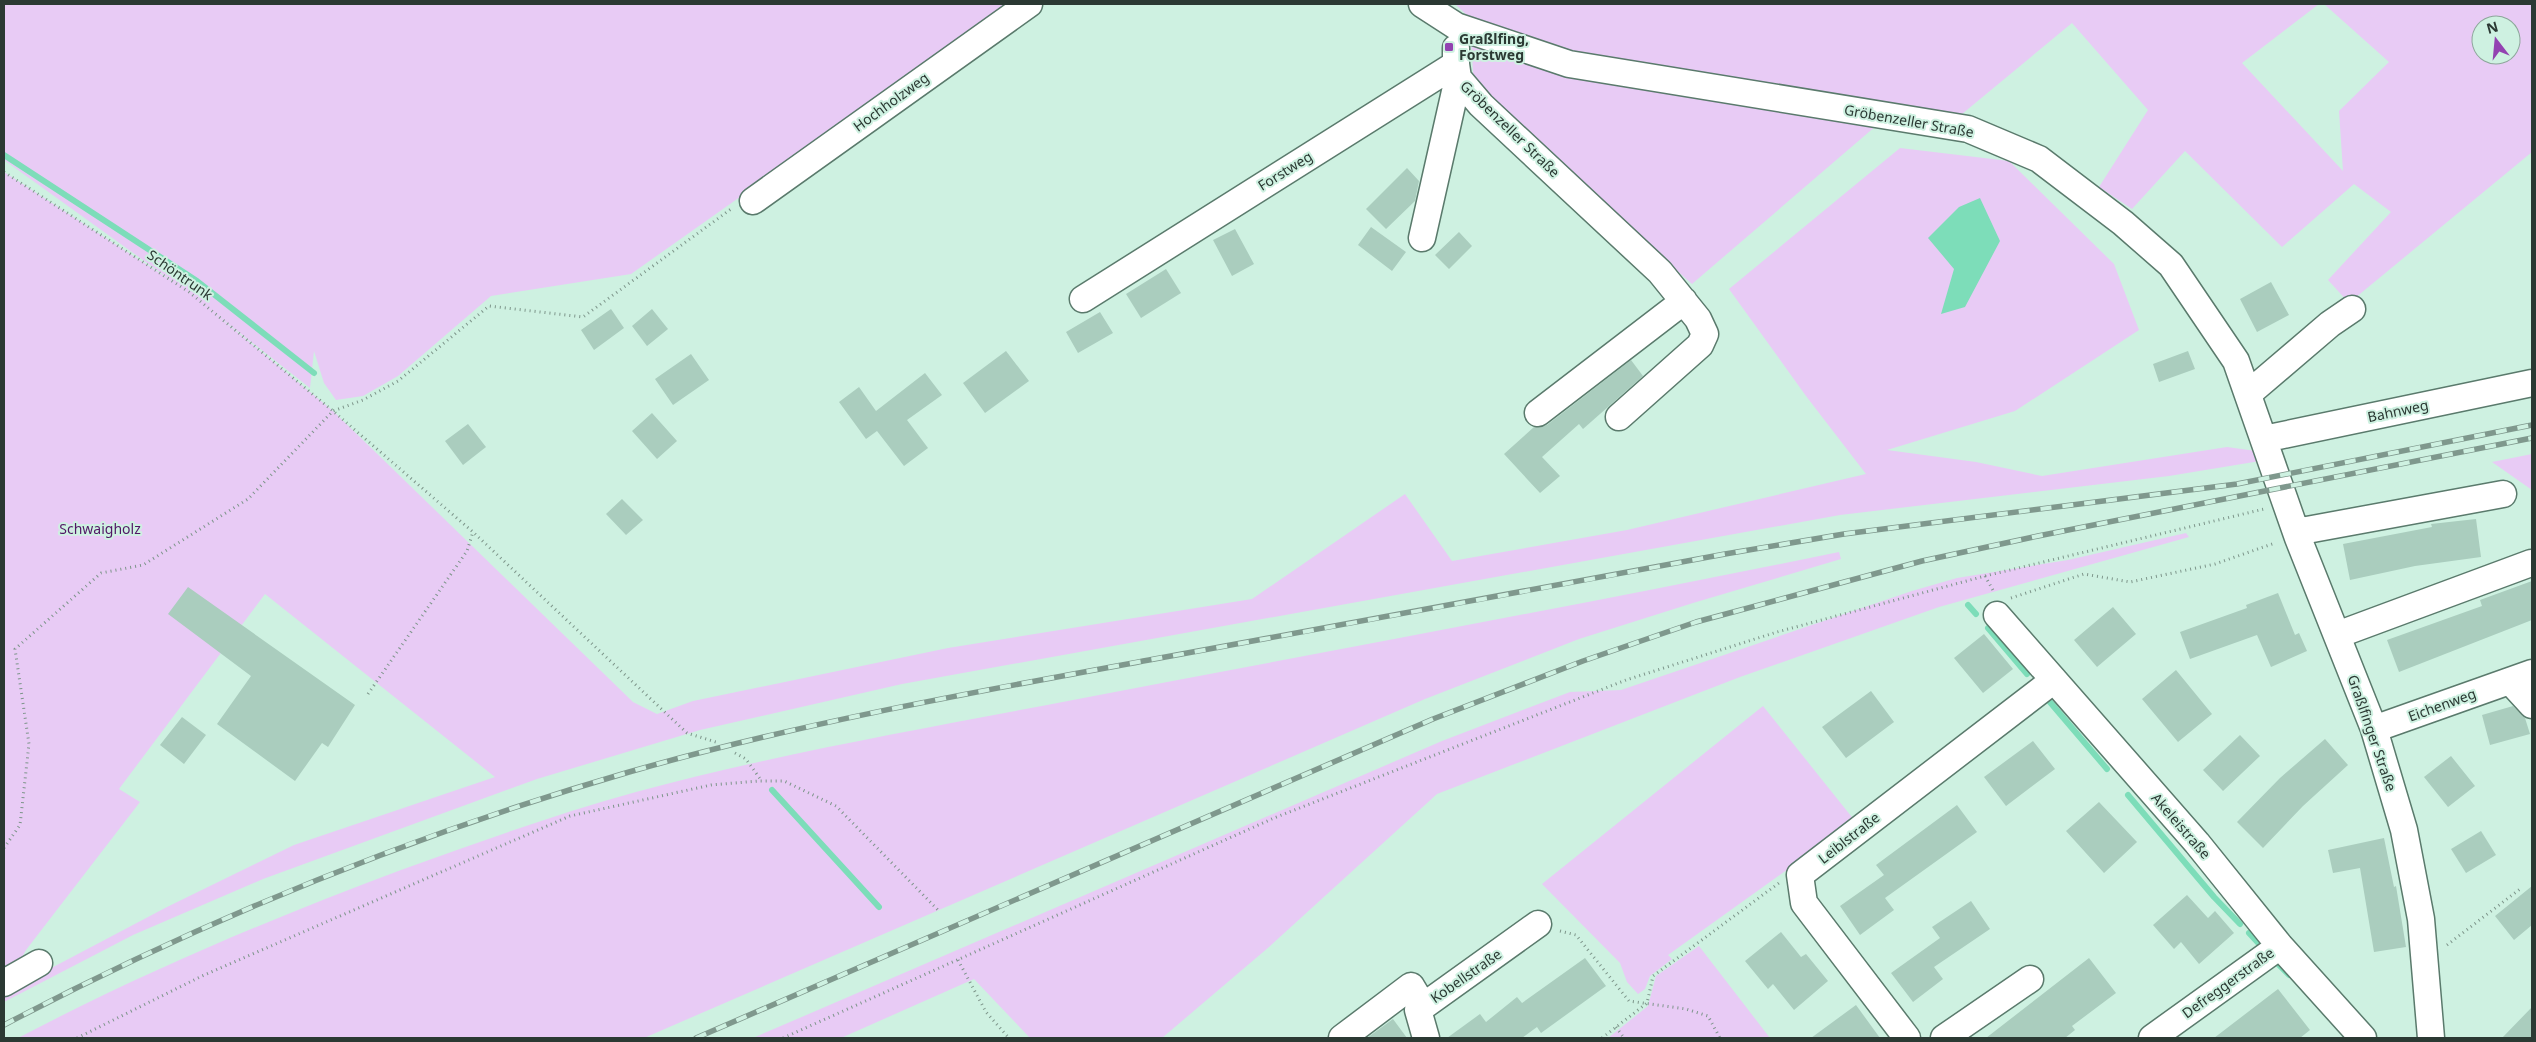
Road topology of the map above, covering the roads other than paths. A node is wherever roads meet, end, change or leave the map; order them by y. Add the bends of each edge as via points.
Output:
1 (1029, 4) edge
2 (1422, 4) edge
3 (1456, 26) junction
4 (1457, 71) junction
5 (753, 201) road end
6 (1422, 238) dead end
7 (1083, 299) dead end
8 (2352, 309) dead end
9 (1691, 310) junction
10 (2532, 382) edge
11 (2248, 394) junction
12 (1538, 413) dead end
13 (1619, 417) dead end
14 (2264, 439) junction
15 (2503, 494) dead end
16 (2297, 535) junction
17 (2531, 563) edge
18 (1998, 608) road end
19 (2337, 635) junction
20 (2521, 677) edge
21 (2054, 680) junction
22 (2532, 705) edge
23 (2374, 729) junction
24 (1538, 924) road end
25 (2280, 946) junction
26 (39, 963) dead end
27 (2030, 979) dead end
28 (4, 983) edge
29 (1423, 1006) junction
30 (1342, 1038) edge
31 (1426, 1038) edge
32 (1907, 1038) edge
33 (1944, 1038) edge
34 (2152, 1038) edge
35 (2363, 1038) edge
36 (2431, 1038) edge

1 - 5 street, Hochholzweg
2 - 3 street, Gröbenzeller Straße
3 - 4 street
3 - 11 street, Gröbenzeller Straße via 1569,64 1968,128 2039,159 2123,223 2171,265 2236,361
4 - 6 street
4 - 7 street, Forstweg
4 - 9 street, Gröbenzeller Straße via 1482,104 1660,272
8 - 11 street
9 - 12 street
9 - 13 street via 1705,334 1700,345
10 - 14 street, Bahnweg
11 - 14 street, Gröbenzeller Straße
14 - 16 street, Graßlfinger Straße
15 - 16 street
16 - 19 street, Graßlfinger Straße
17 - 19 street
18 - 21 street, Akeleistraße
19 - 23 street, Graßlfinger Straße
20 - 22 street, Eichenweg
20 - 23 street, Eichenweg
21 - 25 street, Akeleistraße via 2197,843
21 - 32 street, Leiblstraße via 1800,875 1804,903
23 - 36 street, Graßlfinger Straße via 2404,830 2421,919
24 - 29 street, Kobellstraße
25 - 34 street, Defreggerstraße
25 - 35 street, Akeleistraße
26 - 28 street
27 - 33 street
29 - 30 street via 1411,986
29 - 31 street, Kobellstraße via 1418,1010

